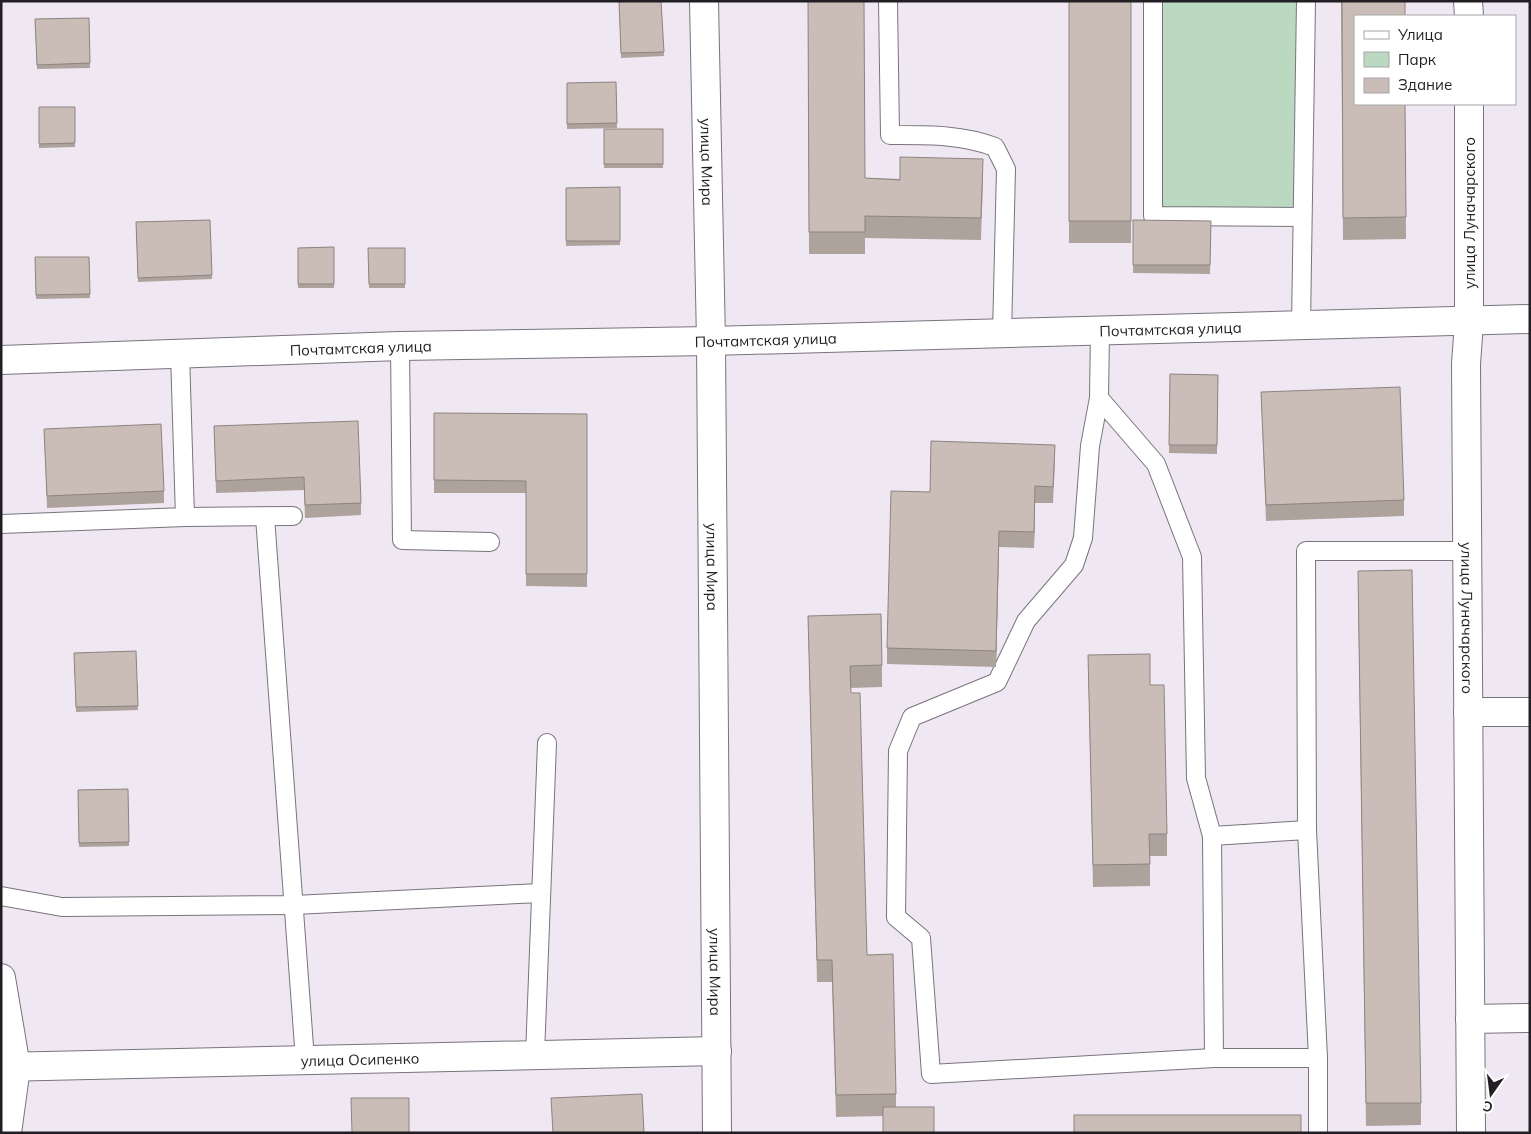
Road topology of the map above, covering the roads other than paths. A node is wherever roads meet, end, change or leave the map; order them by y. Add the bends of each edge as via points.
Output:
1 (704, 1) edge
2 (888, 1) edge
3 (1153, 1) edge
4 (1306, 1) edge
5 (1468, 1) edge
6 (1468, 15) edge
7 (1469, 105) edge
8 (1302, 217) junction
9 (1530, 320) edge
10 (1469, 322) junction
11 (1301, 326) junction
12 (1100, 331) junction
13 (1002, 334) junction
14 (711, 341) junction
15 (400, 346) junction
16 (180, 353) junction
17 (1, 360) edge
18 (1099, 398) junction
19 (266, 516) junction
20 (293, 516) dead end
21 (185, 517) junction
22 (1, 524) edge
23 (490, 542) dead end
24 (1467, 551) junction
25 (1468, 712) junction
26 (1530, 712) edge
27 (547, 743) dead end
28 (1307, 830) junction
29 (1212, 836) junction
30 (541, 893) junction
31 (1, 896) edge
32 (294, 905) junction
33 (1, 978) edge
34 (1530, 1018) edge
35 (1470, 1019) junction
36 (717, 1050) junction
37 (535, 1055) junction
38 (1214, 1058) junction
39 (1318, 1058) junction
40 (305, 1060) junction
41 (9, 1067) edge
42 (7, 1133) edge
43 (717, 1133) edge
44 (1318, 1133) edge
45 (1471, 1133) edge

1 - 14 street, улица Мира
2 - 13 lane via 890,135 950,136 980,141 995,147 1006,169
3 - 8 lane via 1153,216
4 - 8 lane
5 - 6 street
7 - 10 street, улица Луначарского
8 - 11 lane
9 - 10 street, Почтамтская улица
10 - 11 street, Почтамтская улица
10 - 24 street, улица Луначарского via 1466,364
11 - 12 street, Почтамтская улица
12 - 13 street, Почтамтская улица
12 - 18 lane
13 - 14 street, Почтамтская улица
14 - 15 street, Почтамтская улица
14 - 36 street, улица Мира
15 - 16 street, Почтамтская улица
15 - 23 lane via 402,540
16 - 17 street, Почтамтская улица
16 - 21 lane
18 - 29 lane via 1156,464 1192,558 1196,778
18 - 38 lane via 1090,446 1083,538 1074,565 1026,621 997,682 912,717 898,751 896,917 921,938 931,1074
19 - 20 lane
19 - 21 lane
19 - 32 lane
21 - 22 lane
24 - 25 street, улица Луначарского
24 - 28 lane via 1306,551
25 - 26 street
25 - 35 street, улица Луначарского
27 - 30 lane
28 - 29 lane
28 - 39 lane
29 - 38 lane
30 - 32 lane
30 - 37 lane
31 - 32 lane via 62,907
32 - 40 lane
33 - 41 street
34 - 35 street
35 - 45 street, улица Луначарского
36 - 37 street, улица Осипенко
36 - 43 street, улица Мира
37 - 40 street, улица Осипенко
38 - 39 lane
39 - 44 lane
40 - 41 street, улица Осипенко
41 - 42 street

